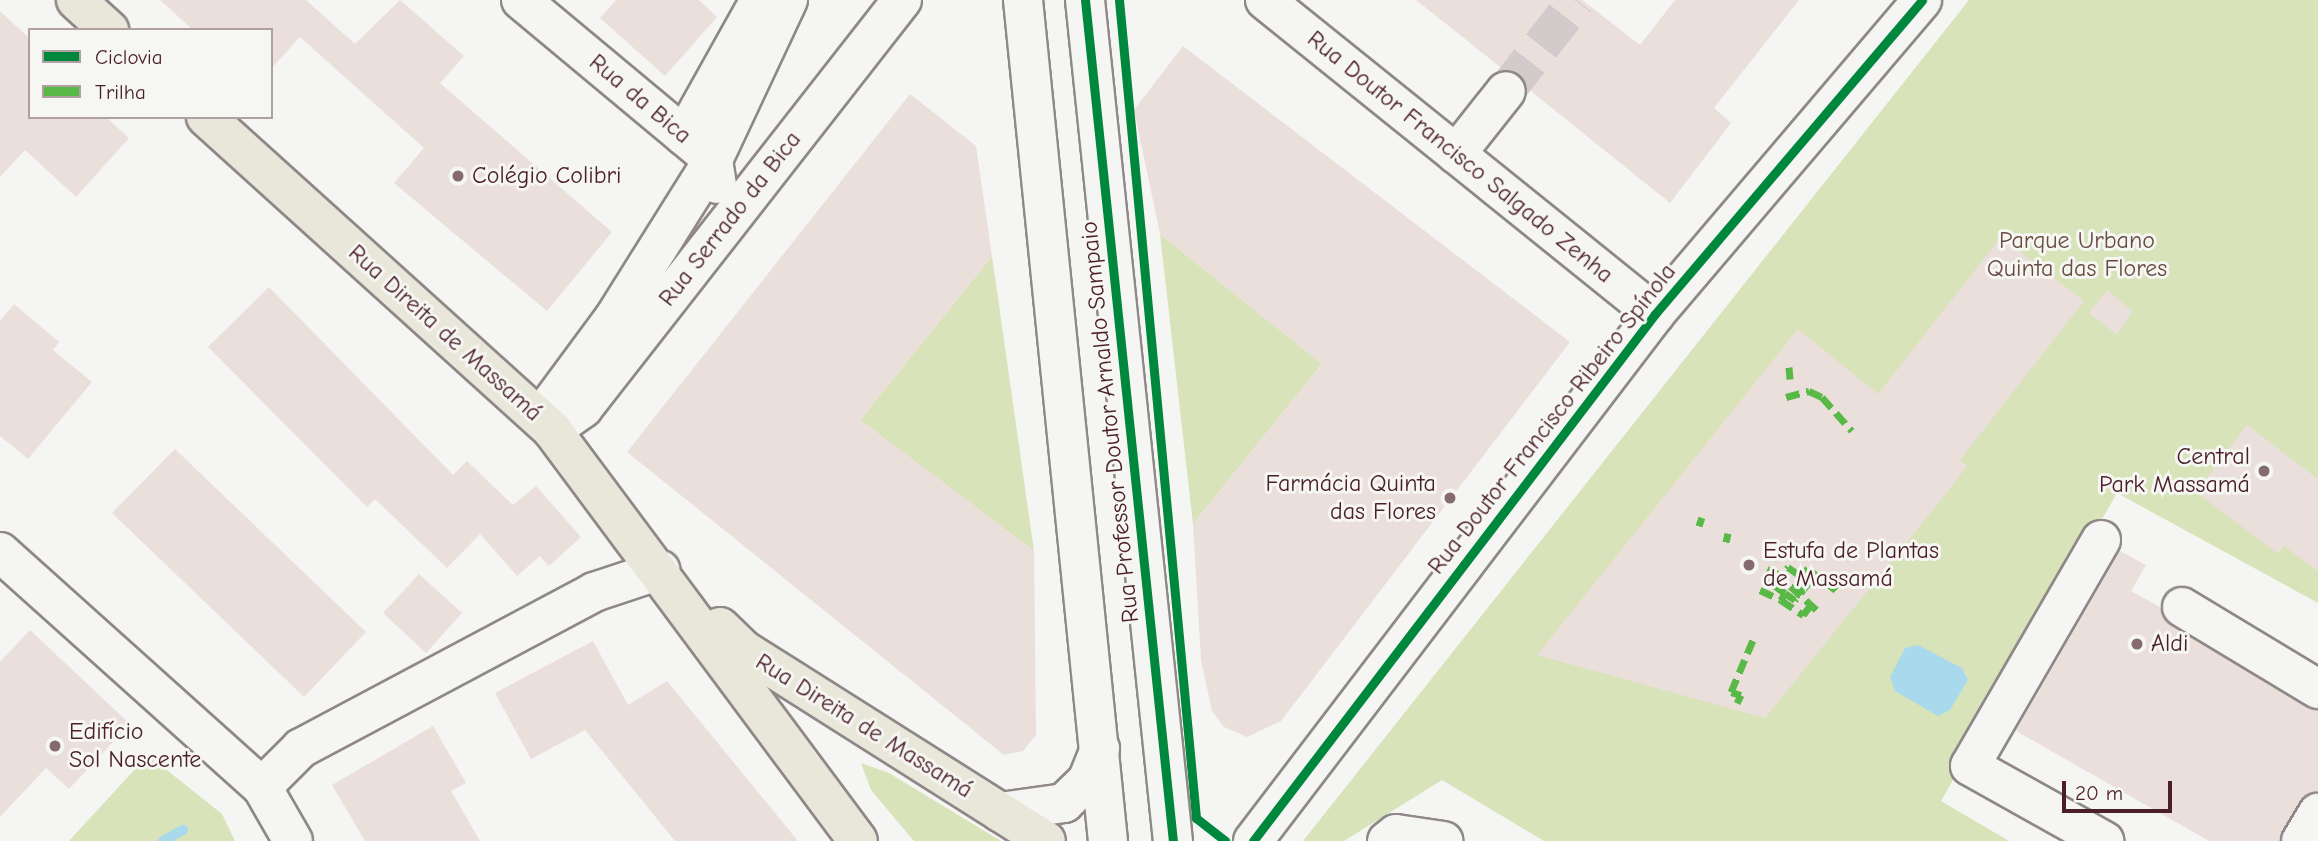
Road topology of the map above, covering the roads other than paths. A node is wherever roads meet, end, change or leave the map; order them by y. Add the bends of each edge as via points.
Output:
1 (76, 0) edge
2 (521, 0) edge
3 (760, 0) edge
4 (788, 0) edge
5 (902, 0) edge
6 (1023, 0) edge
7 (1085, 0) edge
8 (1265, 0) edge
9 (1922, 0) edge
10 (107, 28) edge
11 (1506, 91) tunnel mouth
12 (208, 119) edge
13 (684, 136) junction
14 (1456, 154) junction
15 (713, 160) junction
16 (730, 216) junction
17 (1655, 314) junction
18 (546, 424) junction
19 (2101, 540) dead end
20 (0, 552) edge
21 (660, 570) junction
22 (2182, 607) dead end
23 (2318, 689) edge
24 (1100, 748) junction
25 (262, 787) junction
26 (1000, 812) junction
27 (2318, 813) edge
28 (293, 841) edge
29 (858, 841) edge
30 (1046, 841) edge
31 (1108, 841) edge
32 (1173, 841) edge
33 (1253, 841) edge
34 (1387, 841) edge
35 (1443, 841) edge
36 (2104, 841) edge
37 (2301, 841) edge

1 - 10 main road
2 - 13 street, Rua da Bica
3 - 13 street
4 - 15 street, Rua Serrado da Bica
5 - 16 street, Rua Serrado da Bica
6 - 24 street, Rua Professor Doutor Arnaldo Sampaio
7 - 32 street, Rua Professor Doutor Arnaldo Sampaio
8 - 14 street, Rua Doutor Francisco Salgado Zenha
9 - 17 street, Rua Doutor Francisco Ribeiro Spínola
11 - 14 street
12 - 18 main road, Rua Direita de Massamá
13 - 15 street, Rua da Bica
14 - 17 street, Rua Doutor Francisco Salgado Zenha
15 - 16 street, Rua da Bica via 718,194
15 - 18 street, Rua Serrado da Bica
16 - 18 street, Rua Serrado da Bica via 583,408
17 - 33 street, Rua Doutor Francisco Ribeiro Spínola
18 - 21 main road, Rua Direita de Massamá
19 - 36 street via 1970,766
20 - 25 street
21 - 25 street via 594,592 301,747
21 - 26 main road, Rua Direita de Massamá via 744,650
21 - 29 main road, Rua Direita de Massamá
22 - 23 street
24 - 26 street via 1087,781 1064,803
24 - 31 street, Rua Professor Doutor Arnaldo Sampaio
25 - 28 street
26 - 30 main road, Rua Direita de Massamá
27 - 37 street
34 - 35 street via 1396,834

